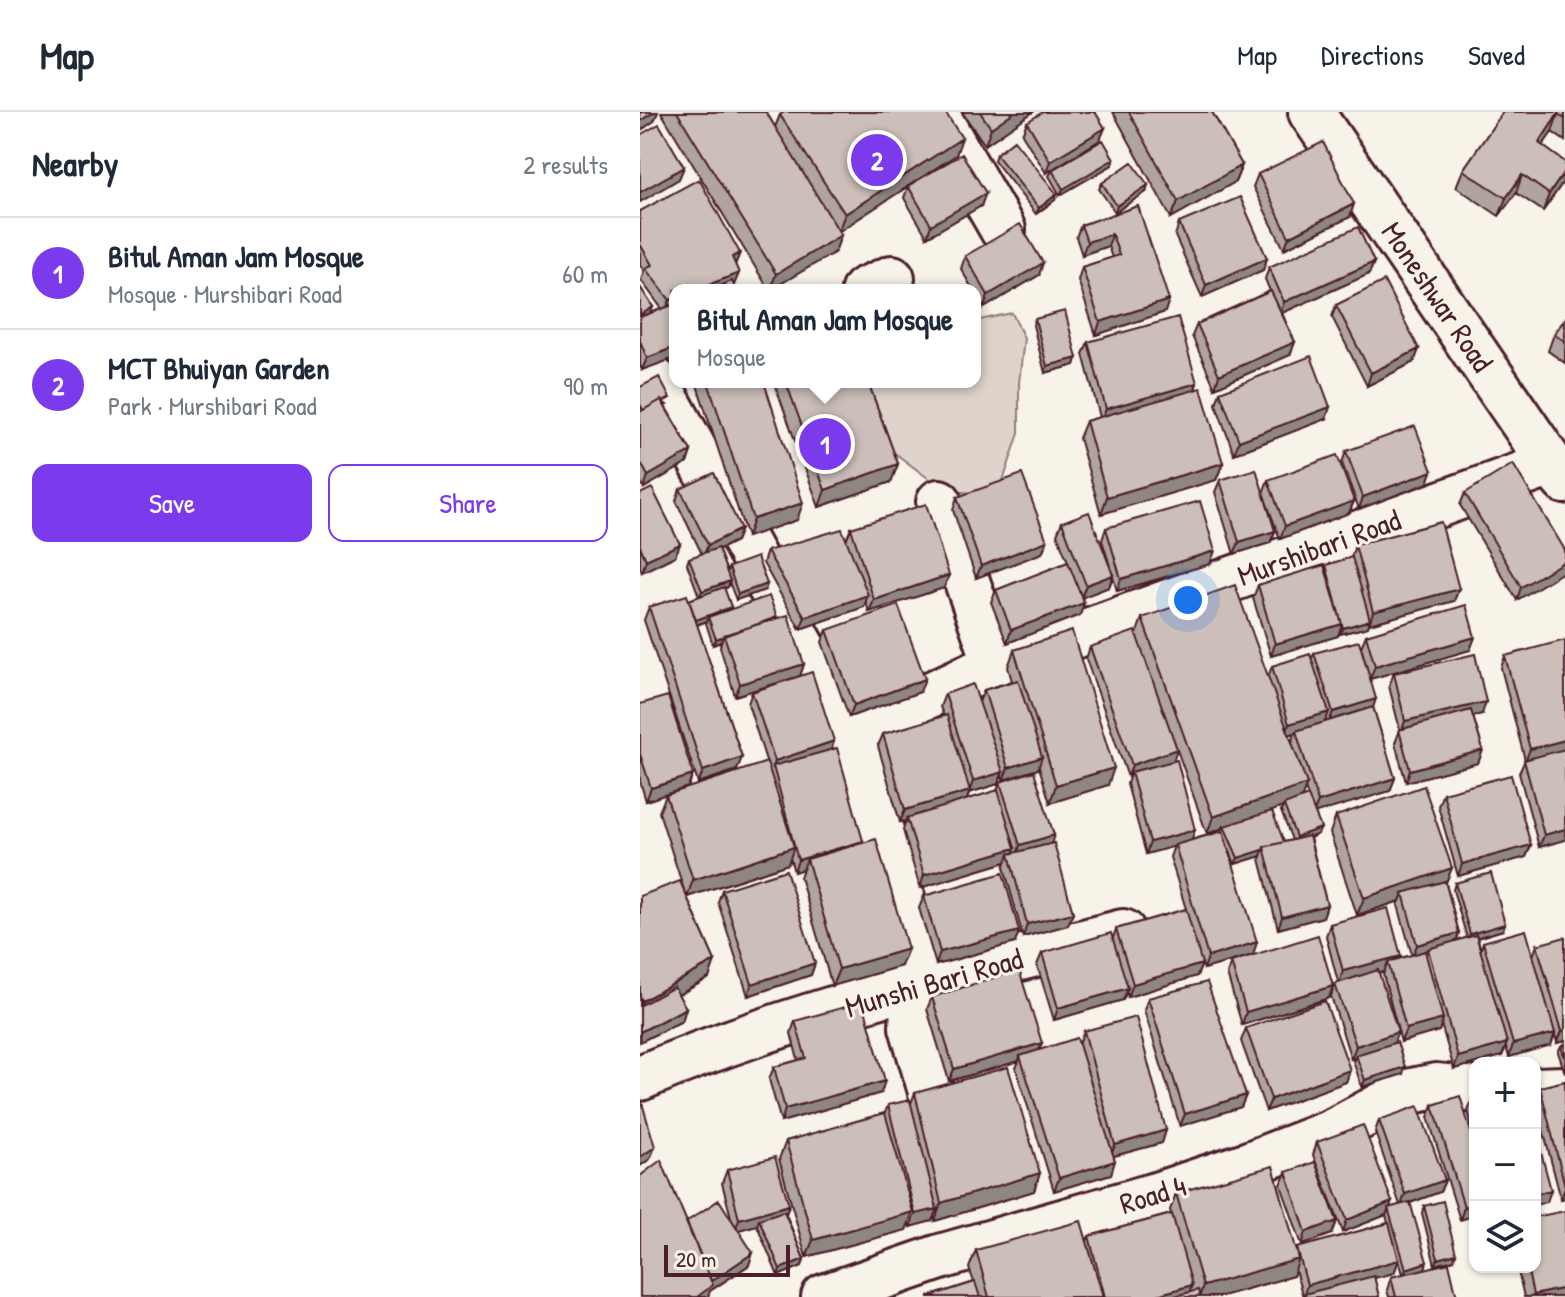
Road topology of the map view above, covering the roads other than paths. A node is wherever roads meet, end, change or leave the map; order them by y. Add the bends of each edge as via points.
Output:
1 (935, 112) edge
2 (1311, 112) edge
3 (1003, 230) edge
4 (657, 378) edge
5 (1558, 472) edge
6 (939, 502) dead end
7 (996, 664) junction
8 (850, 732) junction
9 (1123, 932) edge
10 (921, 984) junction
11 (640, 1078) edge
12 (1469, 1089) edge
13 (1565, 1089) edge
14 (1541, 1090) edge
15 (932, 1095) edge
16 (824, 1297) edge

1 - 3 street
2 - 5 street, Moneshwar Road
4 - 8 street
5 - 7 street, Murshibari Road
6 - 7 street
7 - 8 street, Murshibari Road
8 - 10 street
9 - 10 street, Munshi Bari Road
10 - 11 street, Munshi Bari Road via 700,1052
10 - 15 street via 912,1027
12 - 16 street, Road 4 via 1436,1086 1407,1092 1332,1132 1249,1164
13 - 14 street

